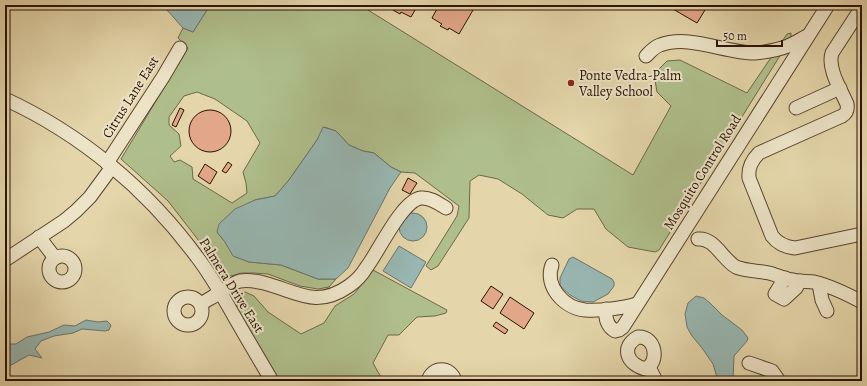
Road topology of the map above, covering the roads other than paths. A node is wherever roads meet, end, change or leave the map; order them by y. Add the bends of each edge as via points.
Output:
1 (828, 5) edge
2 (862, 7) edge
3 (808, 36) junction
4 (180, 48) dead end
5 (646, 56) dead end
6 (840, 88) junction
7 (5, 99) edge
8 (796, 108) dead end
9 (110, 165) junction
10 (446, 208) dead end
11 (862, 234) edge
12 (39, 237) junction
13 (698, 239) dead end
14 (55, 258) dead end
15 (5, 260) edge
16 (552, 265) dead end
17 (785, 278) junction
18 (800, 281) junction
19 (818, 284) junction
20 (220, 292) junction
21 (862, 302) edge
22 (201, 304) dead end
23 (637, 304) junction
24 (606, 309) junction
25 (827, 311) dead end
26 (749, 363) dead end
27 (649, 366) dead end
28 (272, 381) edge
29 (428, 381) edge
30 (455, 381) edge
31 (656, 381) edge
32 (779, 381) edge

1 - 3 street, Mosquito Control Road
2 - 6 street via 830,58
3 - 5 street via 787,46 756,53 684,41 672,42 660,44
3 - 23 street, Mosquito Control Road
4 - 9 street, Citrus Lane East
6 - 8 street
6 - 11 street via 847,104 848,110 845,114 760,154 754,158 748,172 772,236 782,245 795,248
7 - 9 street, Palmera Drive East via 49,122
9 - 12 street, Citrus Lane East via 90,197 76,211
9 - 20 street, Palmera Drive East via 137,188 182,237
10 - 20 street via 428,199 414,200 397,219 360,277 335,294 314,298 247,280
12 - 14 street
12 - 15 street, Citrus Lane East
13 - 17 street via 710,241 730,262 741,269
16 - 24 street via 549,272 553,289 566,302 585,310
17 - 18 street
17 - 18 street via 775,294 784,299
18 - 19 street
19 - 21 street
19 - 25 street
20 - 22 street
20 - 28 street, Palmera Drive East
23 - 24 street via 626,308
23 - 24 street, Mosquito Control Road via 623,328 615,331 607,323
26 - 32 street via 772,371
27 - 31 street
29 - 30 street via 434,372 442,369 450,372

